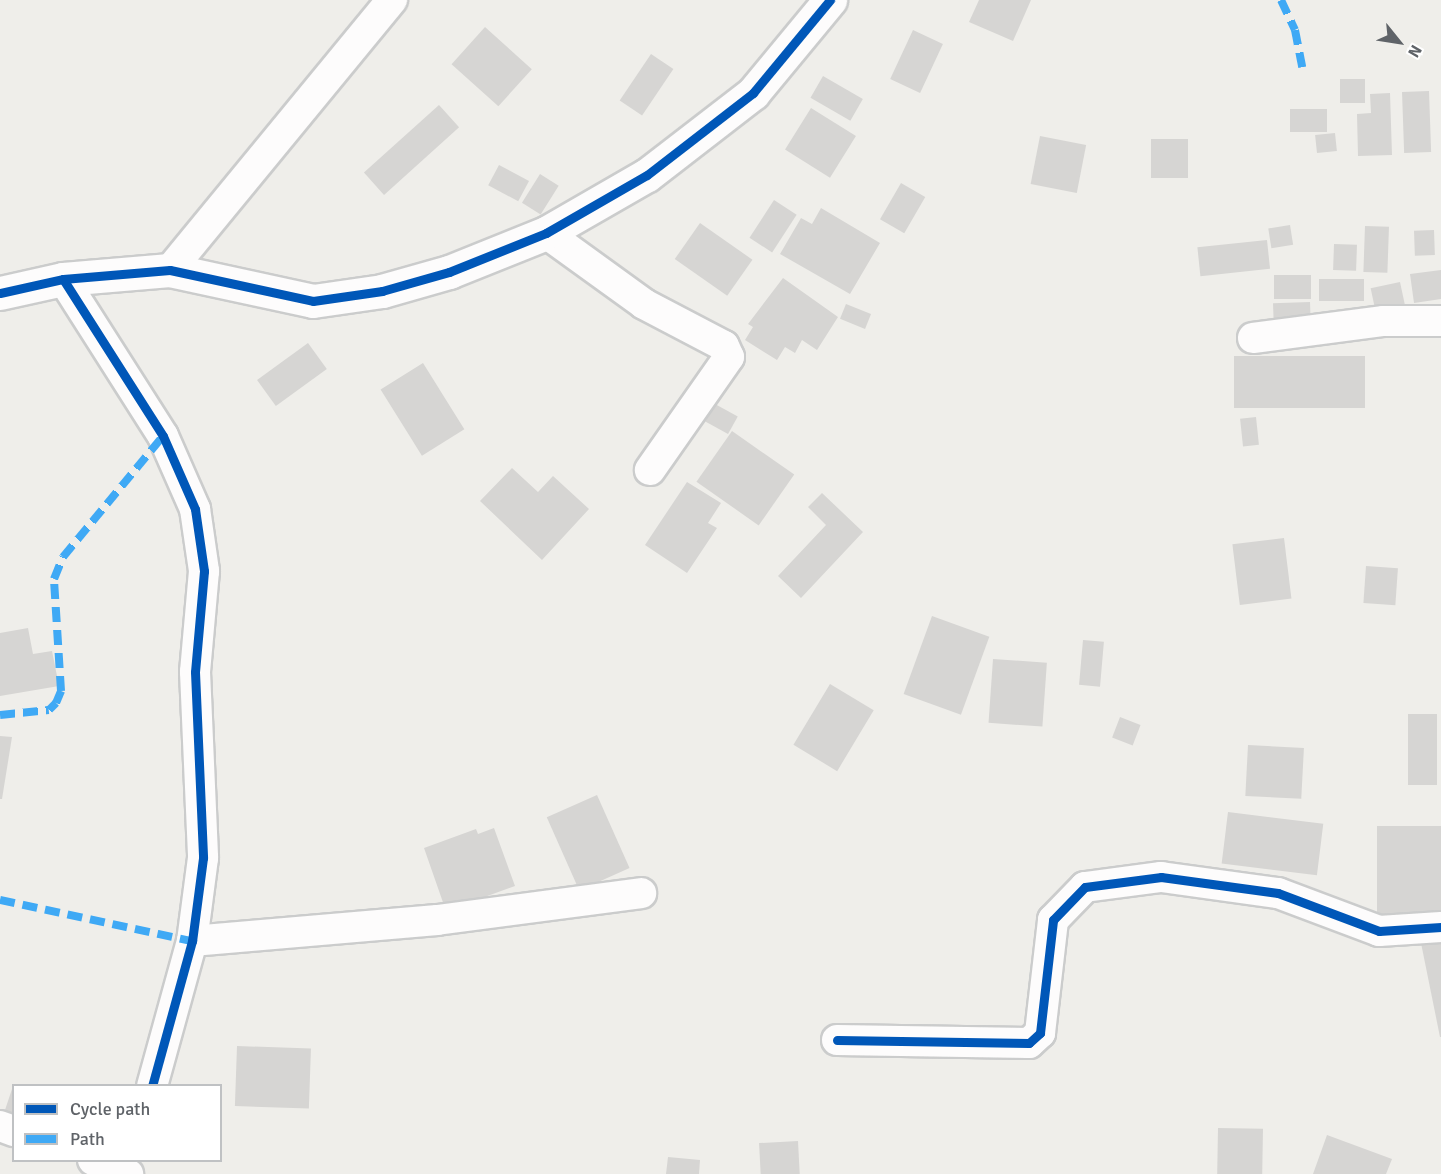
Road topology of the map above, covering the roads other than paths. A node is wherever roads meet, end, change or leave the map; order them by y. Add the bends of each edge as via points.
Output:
1 (392, 0) edge
2 (830, 0) edge
3 (546, 233) junction
4 (170, 270) junction
5 (63, 279) junction
6 (0, 293) edge
7 (1441, 321) edge
8 (1253, 338) dead end
9 (650, 470) dead end
10 (641, 893) dead end
11 (1441, 927) edge
12 (192, 941) junction
13 (837, 1040) dead end
14 (153, 1084) edge
15 (96, 1162) edge
16 (128, 1174) edge

1 - 4 street
2 - 3 street via 745,100 647,175
3 - 4 street via 449,272 382,291 313,301
3 - 9 street via 644,304 724,346 729,357
4 - 5 street
5 - 6 street
5 - 12 street via 164,436 195,509 204,571 195,672 203,858
7 - 8 street via 1384,321
10 - 12 street via 437,920
11 - 13 street via 1379,931 1278,893 1161,877 1084,887 1053,920 1040,1033 1029,1043
12 - 14 street
15 - 16 street

